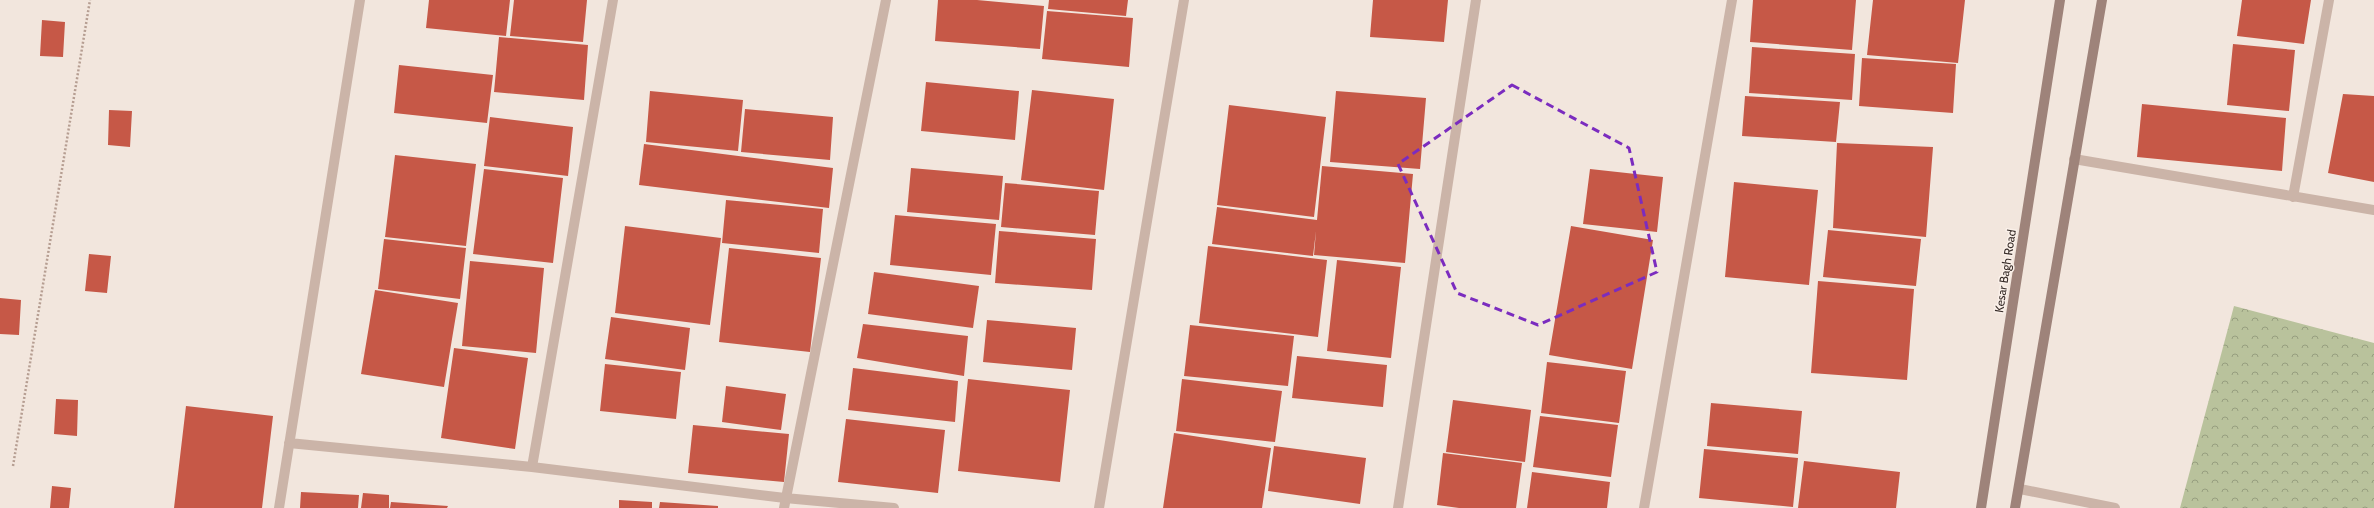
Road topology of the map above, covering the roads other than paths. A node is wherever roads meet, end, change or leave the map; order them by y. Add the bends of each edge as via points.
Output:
1 (360, 0) edge
2 (613, 0) edge
3 (886, 0) edge
4 (1184, 0) edge
5 (1476, 0) edge
6 (1732, 0) edge
7 (2060, 0) edge
8 (2102, 0) edge
9 (2329, 0) edge
10 (2074, 159) junction
11 (2293, 197) junction
12 (2374, 210) edge
13 (289, 443) junction
14 (532, 467) junction
15 (2020, 489) junction
16 (785, 503) edge
17 (279, 508) edge
18 (894, 508) edge
19 (1099, 508) edge
20 (1398, 508) edge
21 (1644, 508) edge
22 (1981, 508) edge
23 (2016, 508) edge
24 (2115, 508) edge

1 - 13 street
2 - 14 street
3 - 16 street
4 - 19 street
5 - 20 street
6 - 21 street
7 - 22 main road, Kesar Bagh Road
8 - 10 main road
9 - 11 street
10 - 11 street
10 - 15 main road
11 - 12 street
13 - 14 street
13 - 17 street
14 - 16 street
15 - 23 main road
15 - 24 street
16 - 18 street

